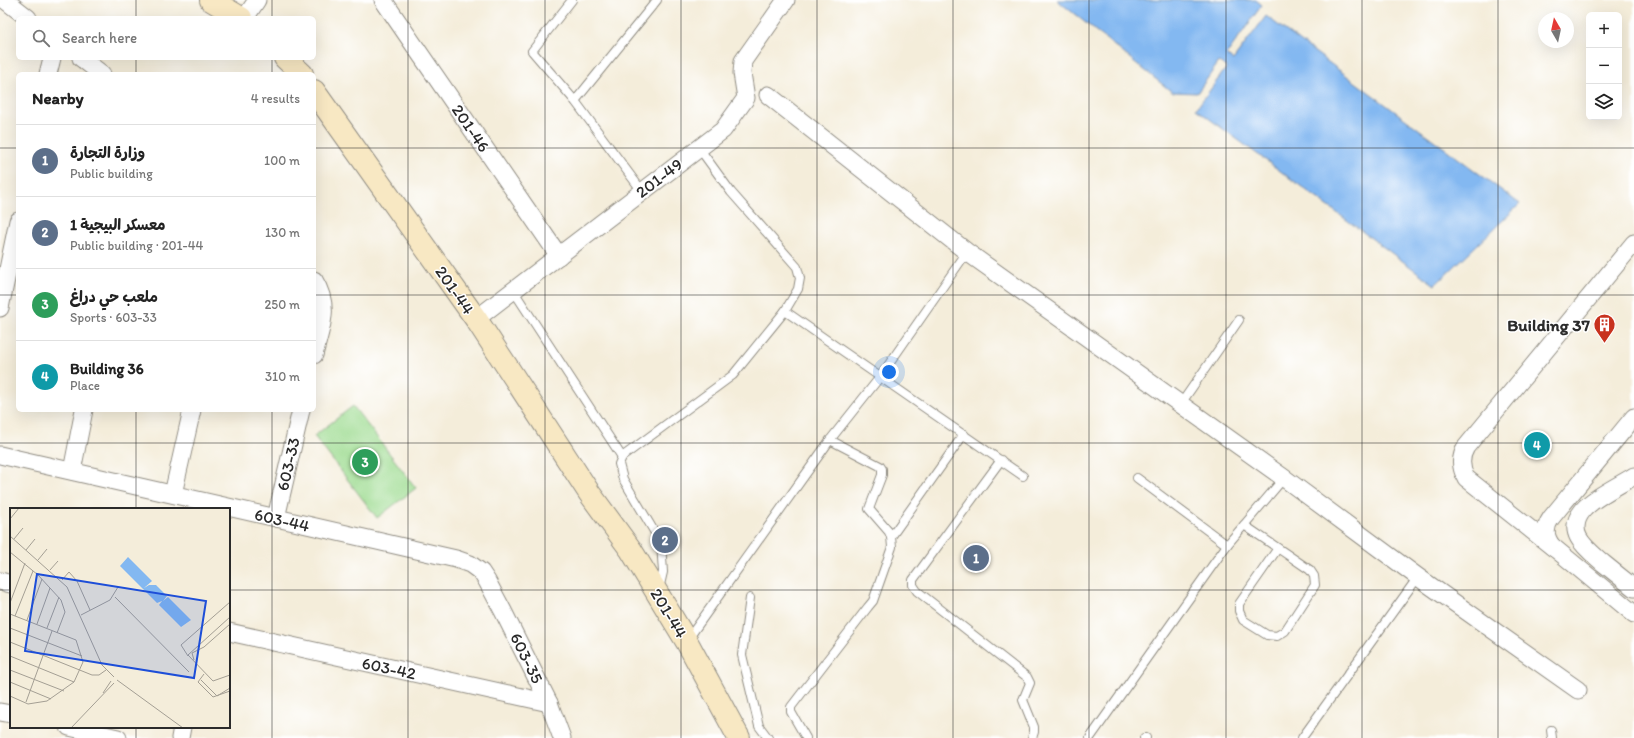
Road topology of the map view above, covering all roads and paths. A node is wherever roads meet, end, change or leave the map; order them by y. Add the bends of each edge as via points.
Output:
1 (4, 0) edge
2 (211, 0) edge
3 (257, 0) edge
4 (383, 0) edge
5 (572, 0) edge
6 (657, 0) edge
7 (786, 0) edge
8 (25, 16) edge
9 (238, 16) edge
10 (246, 16) edge
11 (52, 60) edge
12 (83, 60) edge
13 (287, 60) edge
14 (48, 72) edge
15 (99, 72) edge
16 (300, 72) edge
17 (316, 94) edge
18 (768, 95) dead end
19 (575, 100) junction
20 (699, 148) junction
21 (642, 191) junction
22 (16, 231) edge
23 (1634, 243) edge
24 (967, 252) junction
25 (558, 256) junction
26 (316, 284) edge
27 (513, 290) junction
28 (0, 308) edge
29 (785, 311) junction
30 (476, 320) junction
31 (1239, 320) dead end
32 (316, 346) edge
33 (880, 377) junction
34 (1180, 405) junction
35 (84, 412) edge
36 (192, 412) edge
37 (301, 412) edge
38 (1634, 417) edge
39 (964, 434) junction
40 (830, 440) junction
41 (0, 455) edge
42 (622, 457) junction
43 (1001, 460) junction
44 (72, 471) junction
45 (1023, 476) dead end
46 (1634, 476) edge
47 (1137, 478) dead end
48 (1284, 478) junction
49 (173, 494) junction
50 (590, 494) junction
51 (226, 508) edge
52 (230, 509) edge
53 (276, 518) junction
54 (1244, 525) junction
55 (891, 536) junction
56 (1227, 545) junction
57 (1278, 548) junction
58 (1554, 548) junction
59 (1418, 577) junction
60 (0, 581) edge
61 (487, 581) joint
62 (10, 584) edge
63 (1634, 588) edge
64 (658, 594) junction
65 (750, 598) dead end
66 (1634, 614) edge
67 (230, 632) edge
68 (687, 642) junction
69 (1578, 690) dead end
70 (549, 703) junction
71 (0, 712) edge
72 (10, 714) edge
73 (73, 728) edge
74 (182, 728) edge
75 (118, 738) edge
76 (180, 738) edge
77 (562, 738) edge
78 (721, 738) edge
79 (739, 738) edge
80 (768, 738) edge
81 (806, 738) edge
82 (1032, 738) edge
83 (1090, 738) edge
84 (1302, 738) edge

1 - 8 street
2 - 9 street
3 - 10 street
4 - 25 street, 201-46
5 - 19 lane via 532,51
6 - 19 lane
7 - 20 street, 201-49 via 743,61 746,98 723,130
11 - 14 street
12 - 15 street
13 - 16 street
17 - 30 street, 201-44
18 - 24 street
19 - 21 lane
20 - 21 street, 201-49
20 - 29 lane via 731,192 797,268 799,284
21 - 25 street, 201-49
22 - 28 street
23 - 58 street via 1466,447 1461,458 1466,478
24 - 33 lane
24 - 34 street
25 - 27 street, 201-49
26 - 32 street via 323,299 324,311
27 - 30 street, 201-49
27 - 42 lane
29 - 33 lane
29 - 42 lane via 733,375
30 - 50 street, 201-44
31 - 34 lane
33 - 39 lane
33 - 40 lane
34 - 48 street
35 - 44 street
36 - 49 street
37 - 53 street, 603-33
38 - 58 street via 1548,522 1546,534
39 - 43 lane
39 - 55 lane
40 - 55 lane via 880,466 882,475 868,509
40 - 68 lane
41 - 44 street, 603-44
42 - 64 lane via 619,464 623,479 661,543 663,572
43 - 45 lane
43 - 82 lane via 914,580 913,585 917,591 1026,677 1030,683 1023,700 1034,727
44 - 49 street, 603-44
46 - 63 street via 1588,505 1578,517 1576,533 1588,551
47 - 56 lane
48 - 54 lane
48 - 59 street
49 - 51 street, 603-44
50 - 64 street, 201-44 via 631,550
50 - 78 street, 201-44
52 - 53 street, 603-44
53 - 61 street, 603-44 via 456,559 470,564 481,572
54 - 56 lane
54 - 57 lane
55 - 81 lane via 892,547 873,601 791,707 791,712
56 - 83 lane
57 - 57 lane via 1310,570 1315,585 1285,631 1278,636 1267,635 1244,620 1239,611 1239,604
58 - 66 street
59 - 69 street
59 - 84 lane
60 - 62 street
61 - 70 street, 603-35
64 - 68 street, 201-44
65 - 80 lane via 742,655 759,726
67 - 70 street, 603-42
68 - 79 street, 201-44
70 - 77 street, 603-35
71 - 72 street
73 - 75 street
74 - 76 street

